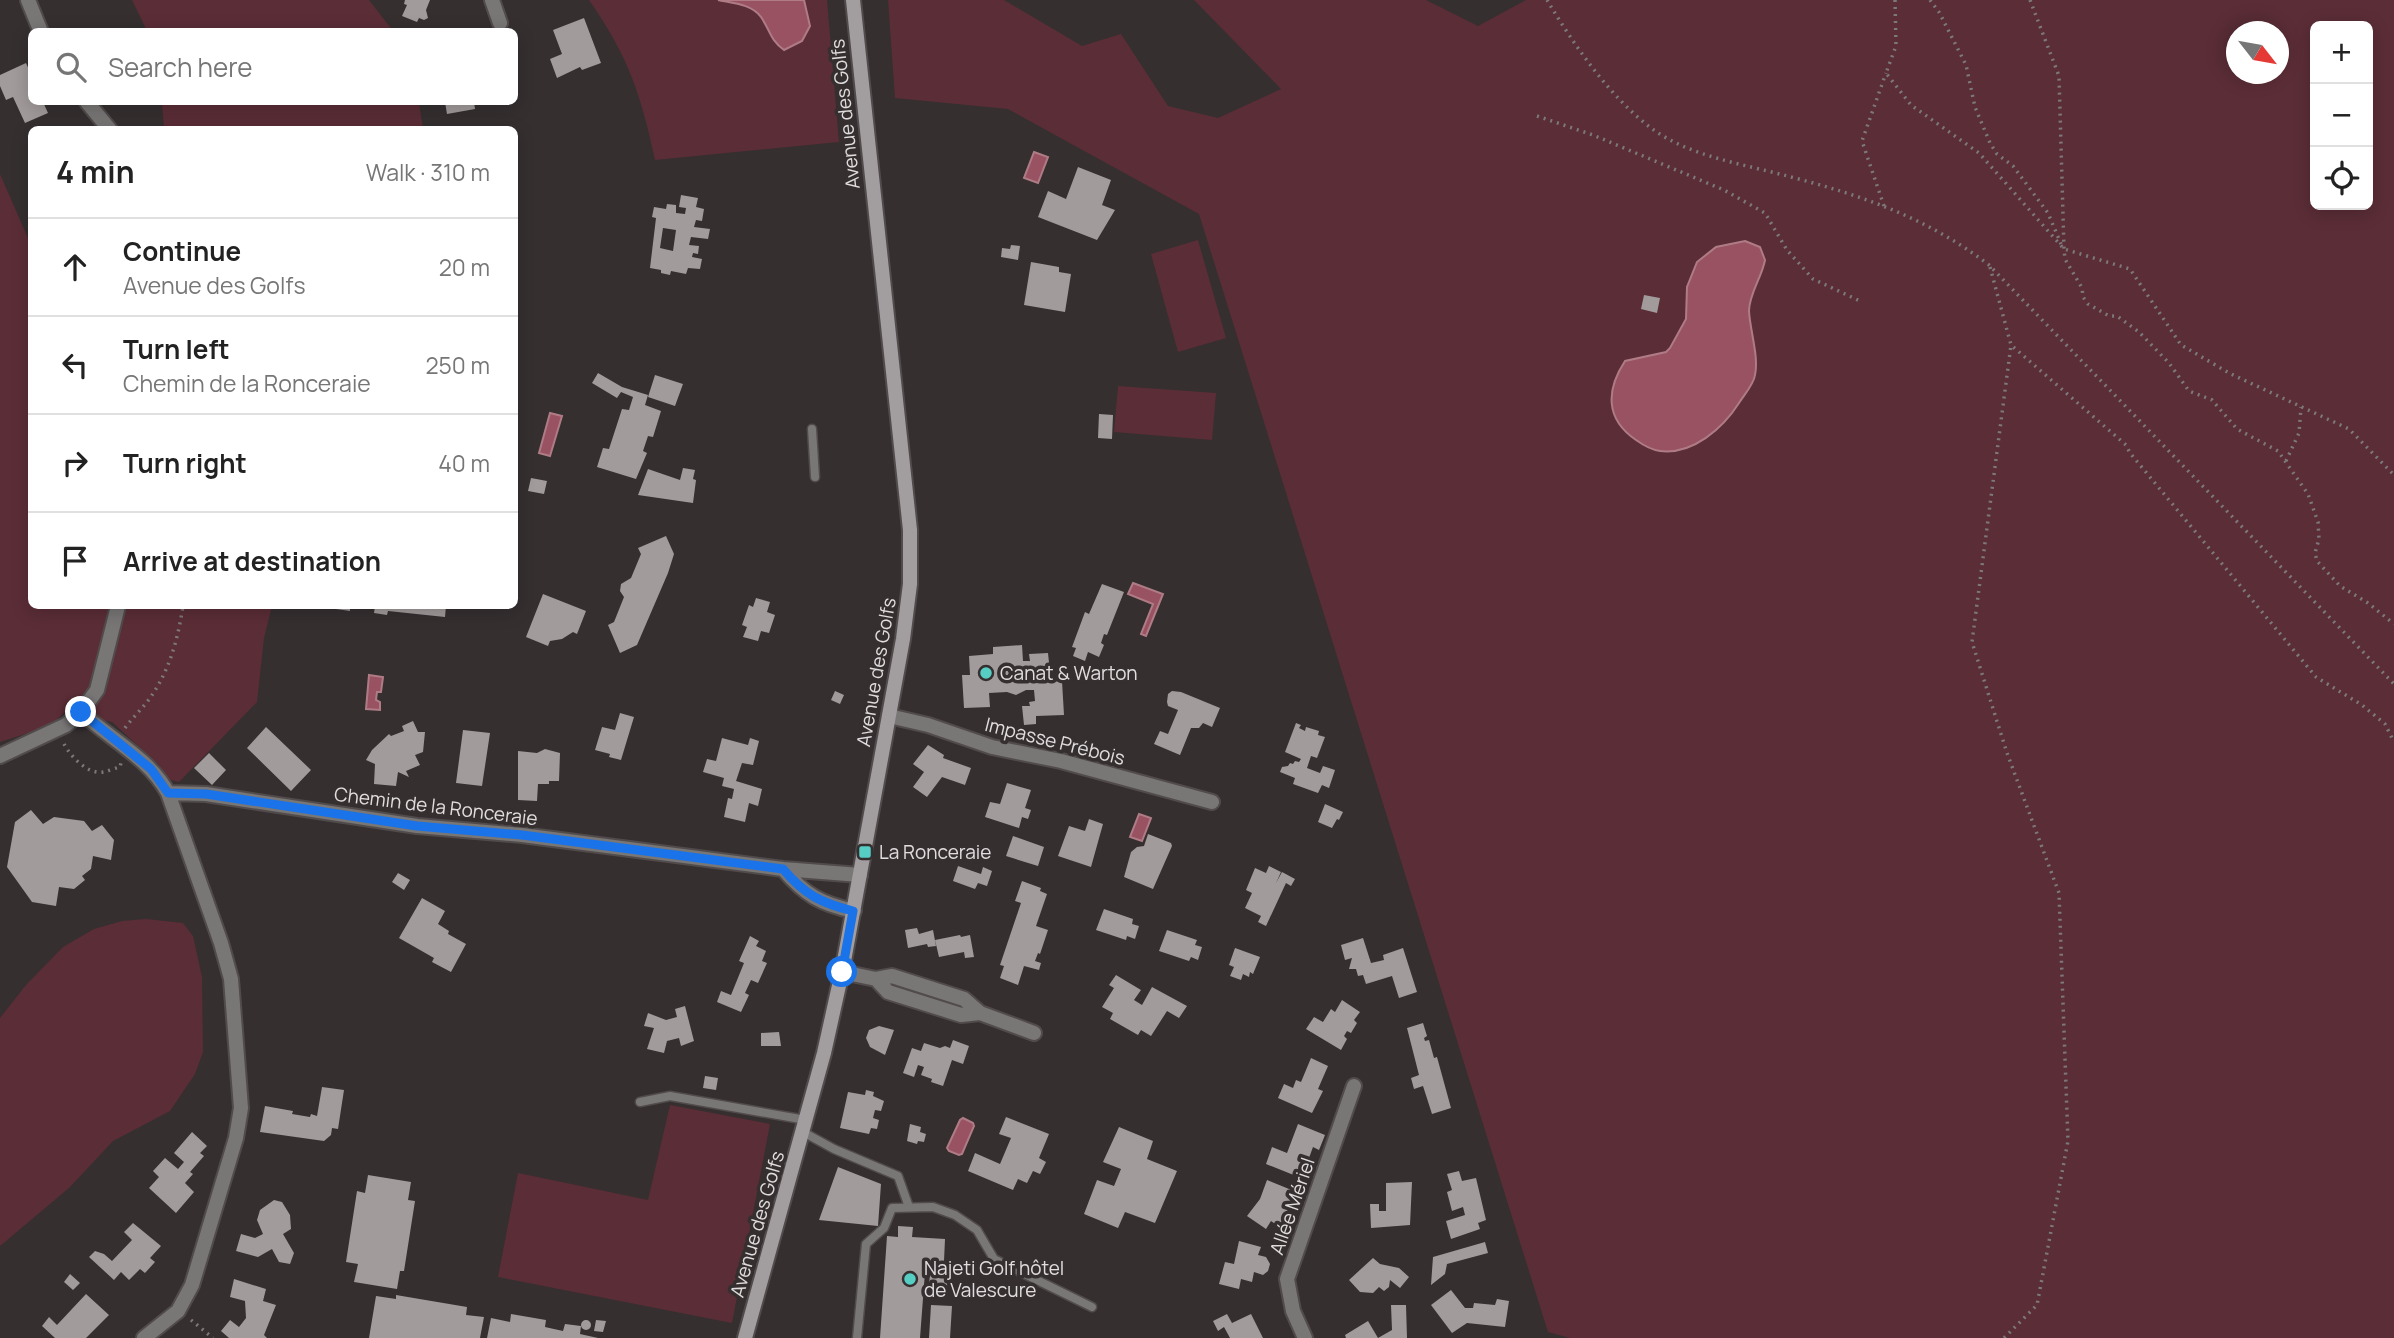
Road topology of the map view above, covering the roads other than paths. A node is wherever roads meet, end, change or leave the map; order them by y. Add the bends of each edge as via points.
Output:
1 (28, 0) edge
2 (492, 0) edge
3 (853, 0) edge
4 (500, 23) dead end
5 (39, 28) edge
6 (90, 105) edge
7 (107, 126) edge
8 (812, 429) dead end
9 (815, 477) dead end
10 (117, 609) edge
11 (81, 712) junction
12 (889, 716) junction
13 (0, 755) edge
14 (168, 793) junction
15 (1212, 802) dead end
16 (783, 869) junction
17 (860, 876) junction
18 (853, 911) junction
19 (842, 972) junction
20 (1034, 1033) dead end
21 (1354, 1086) dead end
22 (640, 1102) dead end
23 (805, 1126) junction
24 (909, 1207) junction
25 (1092, 1307) dead end
26 (144, 1338) edge
27 (745, 1338) edge
28 (857, 1338) edge
29 (1306, 1338) edge

1 - 5 street
2 - 4 street
3 - 12 main road, Avenue des Golfs via 910,530 910,584
6 - 7 street
8 - 9 lane
10 - 11 street via 97,690
11 - 13 street via 66,725
11 - 14 street via 151,769
12 - 15 street, Impasse Prébois
12 - 17 main road, Avenue des Golfs
14 - 16 street, Chemin de la Ronceraie via 206,794 417,826
14 - 26 street via 231,979 241,1108 192,1285 178,1311
16 - 17 street, Chemin de la Ronceraie
16 - 18 street via 800,889 827,905
17 - 18 main road, Avenue des Golfs
18 - 19 main road, Avenue des Golfs
19 - 20 street via 876,979 888,992 961,1015 980,1013
19 - 23 main road, Avenue des Golfs
21 - 29 street, Allée Mériel via 1287,1279 1293,1311
22 - 23 lane via 670,1096
23 - 24 lane via 834,1149 898,1176
23 - 27 main road, Avenue des Golfs
24 - 25 lane via 933,1207 955,1215 977,1230 994,1259
24 - 28 lane via 892,1208 884,1228 866,1244

